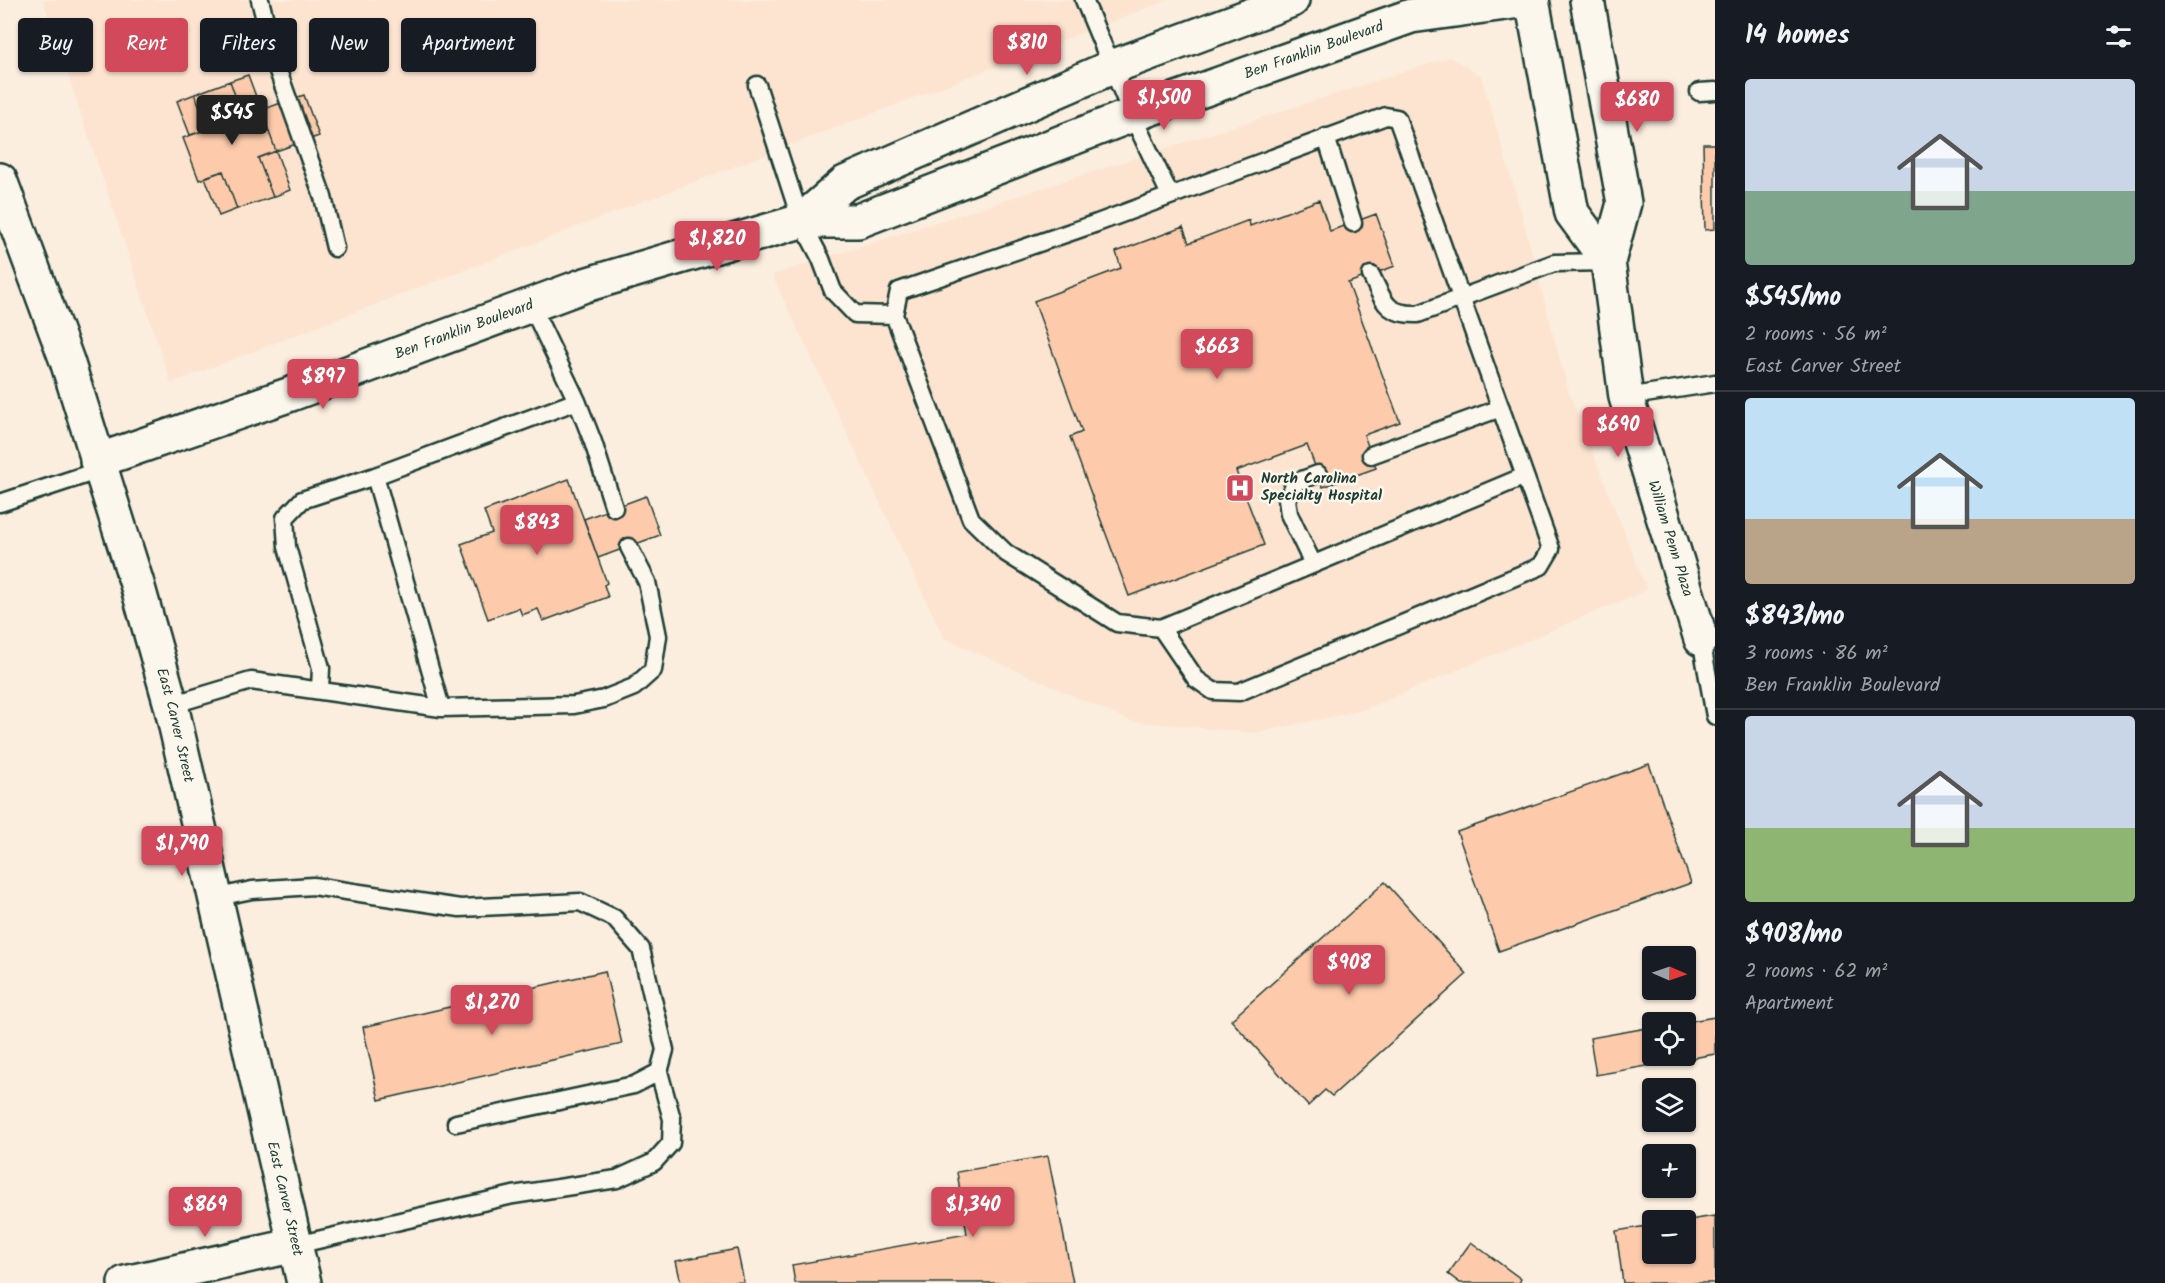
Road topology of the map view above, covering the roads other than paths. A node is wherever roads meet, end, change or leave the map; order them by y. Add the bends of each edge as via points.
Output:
1 (260, 0) edge
2 (1084, 0) edge
3 (1292, 0) edge
4 (1530, 0) edge
5 (1587, 0) edge
6 (1112, 67) junction
7 (757, 85) dead end
8 (1132, 115) junction
9 (1326, 138) junction
10 (0, 180) edge
11 (1170, 195) junction
12 (801, 221) junction
13 (1353, 223) dead end
14 (335, 248) dead end
15 (1608, 262) junction
16 (1371, 275) dead end
17 (1461, 296) junction
18 (531, 305) junction
19 (894, 315) junction
20 (1715, 383) edge
21 (1626, 397) junction
22 (577, 401) junction
23 (1501, 408) junction
24 (1371, 455) dead end
25 (98, 465) junction
26 (1318, 474) dead end
27 (375, 476) junction
28 (1525, 476) junction
29 (0, 503) edge
30 (614, 508) dead end
31 (628, 547) dead end
32 (1313, 564) junction
33 (1161, 628) junction
34 (1701, 639) joint
35 (320, 689) junction
36 (171, 705) junction
37 (441, 708) junction
38 (1715, 716) edge
39 (213, 898) junction
40 (660, 1072) junction
41 (456, 1123) dead end
42 (296, 1245) junction
43 (125, 1283) edge
44 (304, 1283) edge

1 - 14 lane via 278,72 323,197
2 - 6 lane
3 - 6 street, Ben Franklin Boulevard
4 - 8 street, Ben Franklin Boulevard via 1411,16
4 - 15 street, William Penn Plaza via 1572,213
5 - 15 street, William Penn Plaza via 1624,203
6 - 8 lane
6 - 12 street, Ben Franklin Boulevard via 845,183
7 - 12 lane
8 - 11 lane
8 - 12 street, Ben Franklin Boulevard via 858,221
9 - 11 lane
9 - 13 lane
9 - 17 lane via 1386,116 1397,118
10 - 25 street, East Carver Street via 67,361
11 - 19 lane via 899,291
12 - 18 street, Ben Franklin Boulevard via 585,285
12 - 19 lane via 833,291 855,314
15 - 17 lane via 1554,263
15 - 21 street, William Penn Plaza
16 - 17 lane via 1387,307 1401,314 1418,314
17 - 23 lane
18 - 22 lane
18 - 25 street, Ben Franklin Boulevard
19 - 33 lane via 971,519 1006,553 1117,623
20 - 21 lane
21 - 34 street, William Penn Plaza
22 - 27 lane
22 - 30 lane
23 - 24 lane
23 - 28 lane
25 - 29 lane
25 - 36 street, East Carver Street
26 - 32 lane via 1296,482 1287,500 1289,514
27 - 35 lane via 302,500 285,518 287,547 321,668
27 - 37 lane
28 - 32 lane
28 - 33 lane via 1551,549 1541,566 1239,692 1213,691 1196,679
31 - 37 lane via 647,582 658,636 652,670 634,687 574,705
32 - 33 lane
34 - 38 lane
35 - 36 lane via 251,681
35 - 37 lane
36 - 39 street, East Carver Street
39 - 40 lane via 252,890 313,886 460,908 580,902 614,918 641,949 665,1050
39 - 42 street, East Carver Street
40 - 41 lane via 634,1085
40 - 42 lane via 672,1119 671,1143 654,1162 617,1179 513,1195
42 - 43 street
42 - 44 street, East Carver Street

